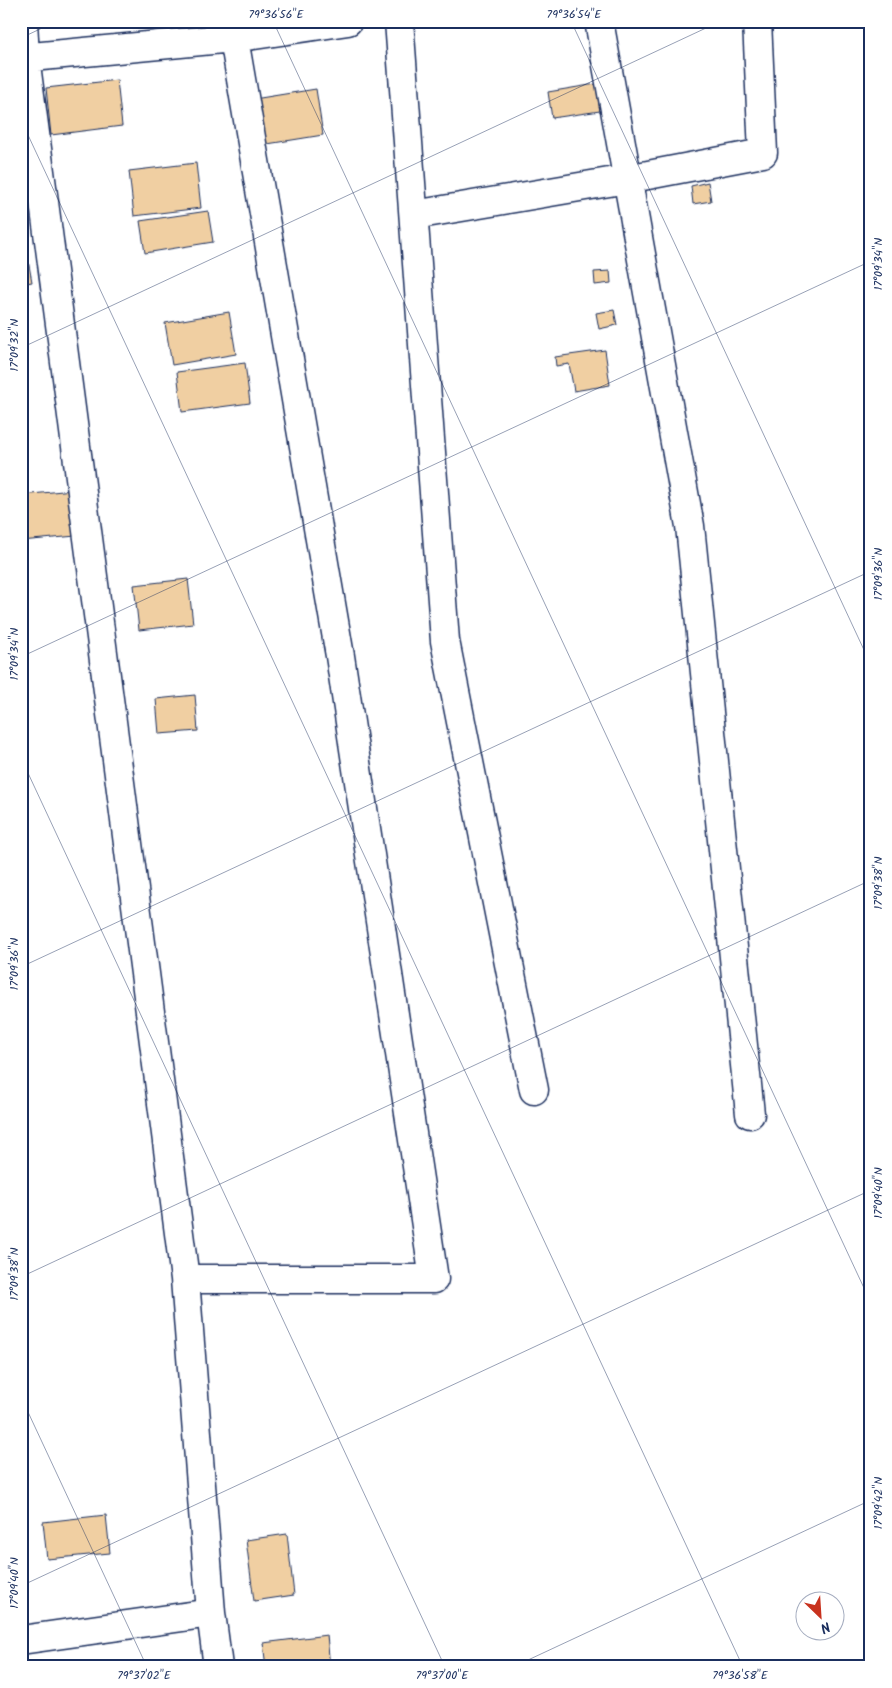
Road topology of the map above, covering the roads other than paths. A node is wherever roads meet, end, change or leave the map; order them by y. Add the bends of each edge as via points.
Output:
1 (24, 21) edge
2 (348, 21) edge
3 (400, 21) edge
4 (599, 21) edge
5 (757, 21) edge
6 (232, 30) edge
7 (23, 57) edge
8 (627, 179) junction
9 (414, 216) junction
10 (534, 1090) dead end
11 (750, 1114) dead end
12 (185, 1279) junction
13 (211, 1613) junction
14 (21, 1640) edge
15 (218, 1667) edge

1 - 7 street
2 - 6 street
3 - 9 street
4 - 8 street
5 - 8 street via 763,153
6 - 7 street
6 - 12 street via 340,656 434,1280
7 - 12 street
8 - 9 street
8 - 11 street via 690,526
9 - 10 street via 445,640
12 - 13 street
13 - 14 street
13 - 15 street

